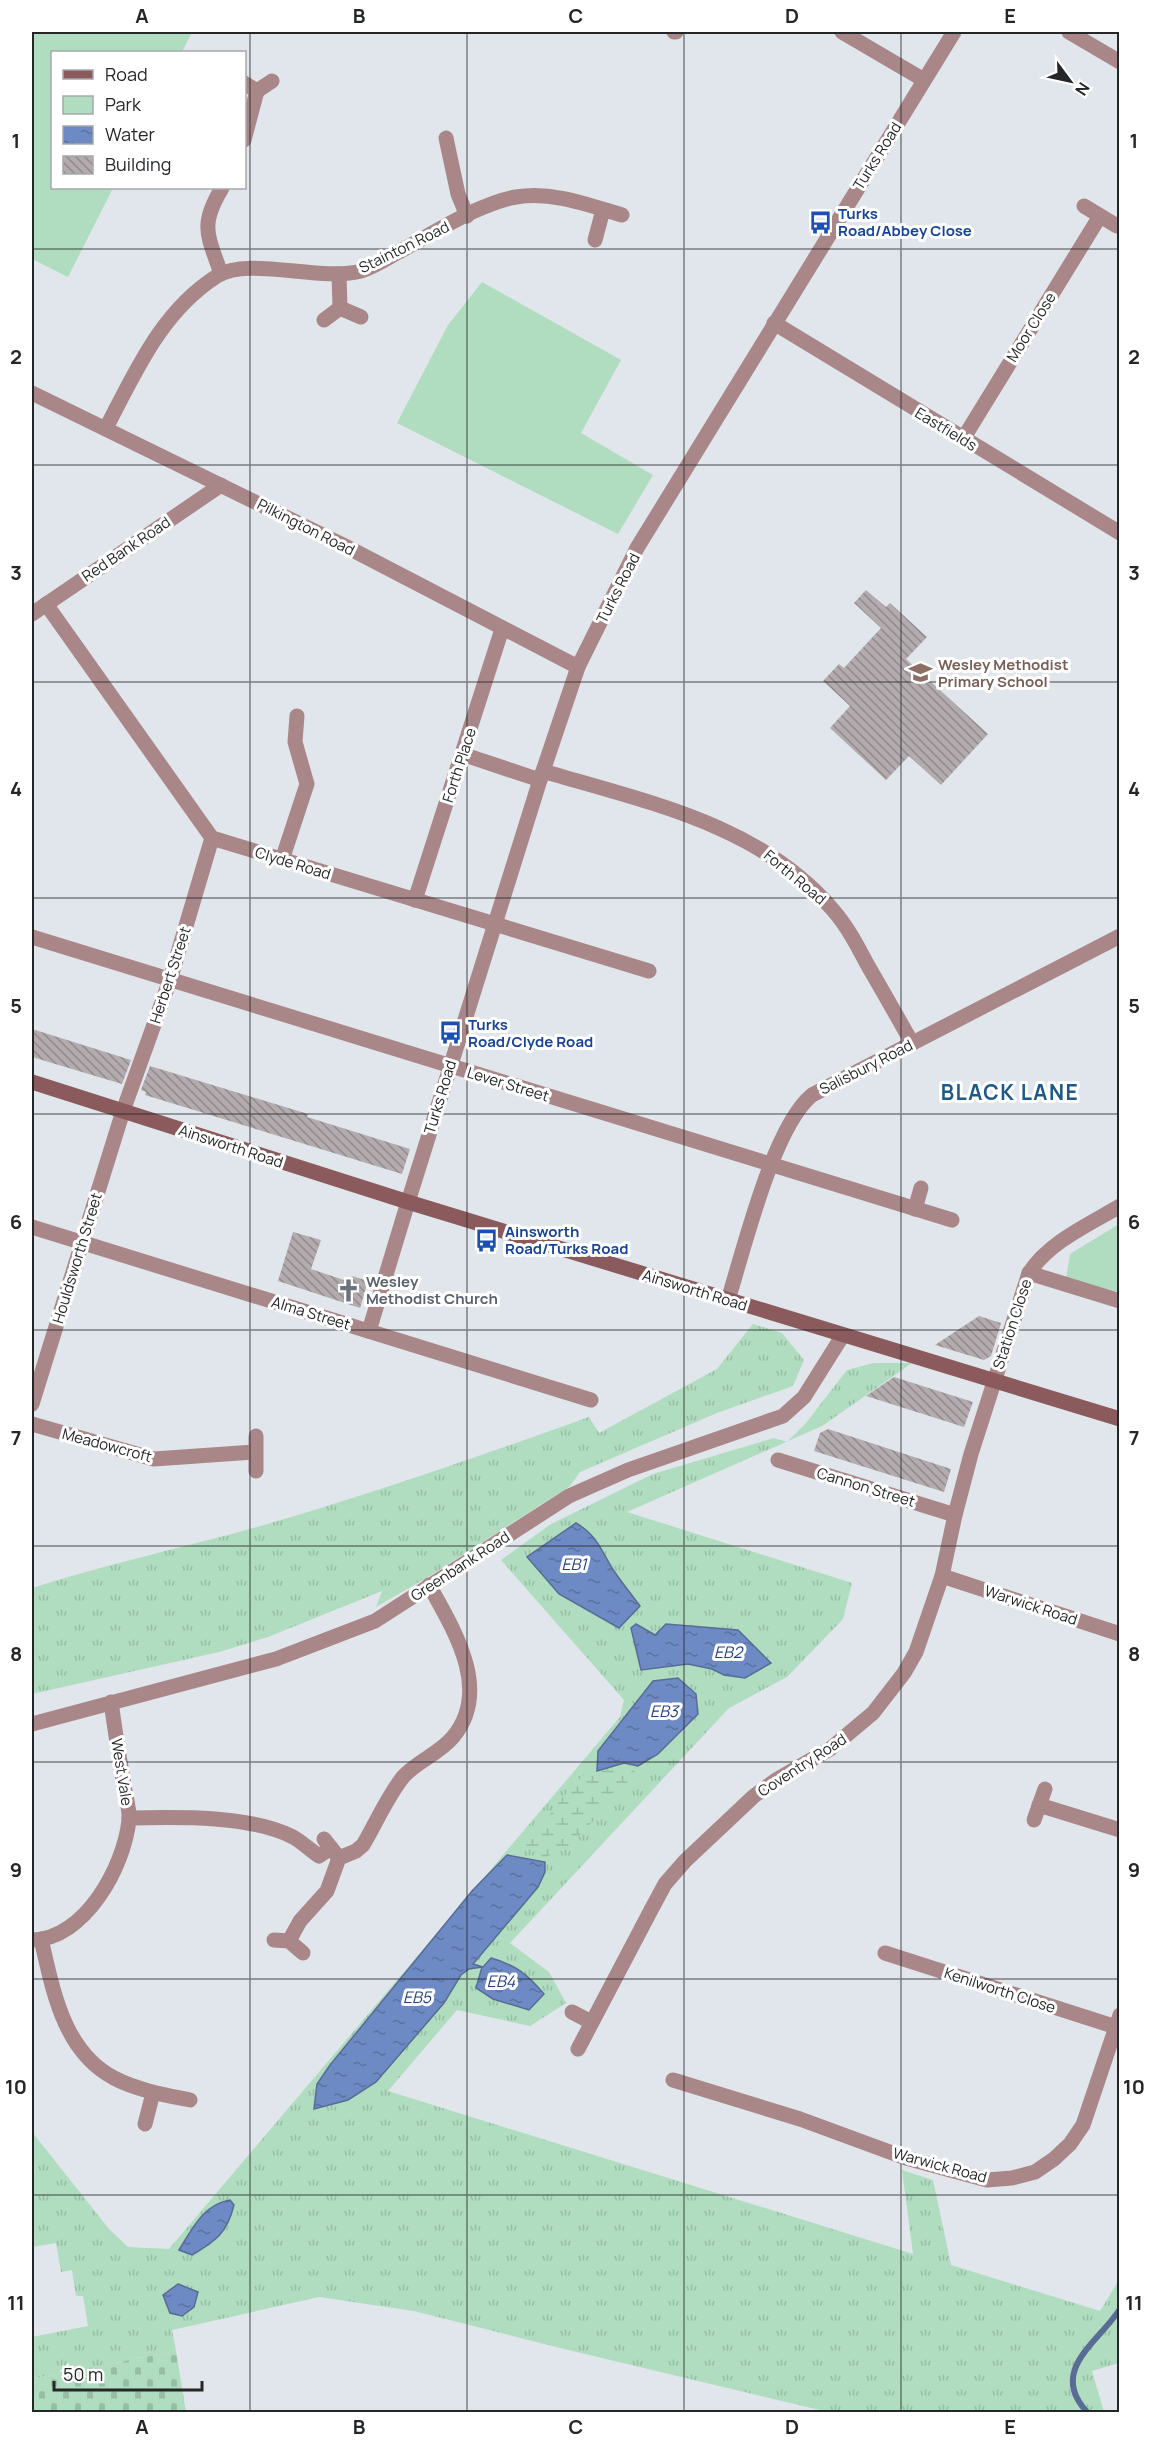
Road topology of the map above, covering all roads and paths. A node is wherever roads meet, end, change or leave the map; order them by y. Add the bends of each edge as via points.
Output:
1 (842, 32) edge
2 (954, 32) edge
3 (1069, 32) edge
4 (1119, 62) edge
5 (924, 80) junction
6 (272, 81) dead end
7 (251, 87) edge
8 (246, 125) edge
9 (446, 138) dead end
10 (221, 189) edge
11 (1084, 206) dead end
12 (603, 210) junction
13 (622, 215) dead end
14 (467, 216) junction
15 (1100, 216) junction
16 (1117, 226) dead end
17 (595, 240) dead end
18 (221, 274) junction
19 (339, 274) junction
20 (340, 308) junction
21 (361, 317) dead end
22 (324, 320) dead end
23 (774, 323) junction
24 (32, 393) edge
25 (106, 428) junction
26 (963, 439) junction
27 (221, 485) junction
28 (1119, 533) edge
29 (46, 604) junction
30 (32, 614) edge
31 (502, 629) junction
32 (578, 667) junction
33 (297, 716) dead end
34 (462, 754) junction
35 (541, 775) junction
36 (212, 838) junction
37 (282, 860) junction
38 (415, 900) junction
39 (495, 924) junction
40 (1119, 936) edge
41 (32, 937) edge
42 (649, 971) dead end
43 (170, 980) junction
44 (912, 1043) junction
45 (450, 1066) junction
46 (32, 1083) edge
47 (123, 1111) junction
48 (771, 1165) junction
49 (921, 1188) dead end
50 (408, 1202) junction
51 (1119, 1206) edge
52 (915, 1209) junction
53 (952, 1220) dead end
54 (32, 1227) edge
55 (82, 1243) junction
56 (1029, 1273) junction
57 (728, 1300) junction
58 (1119, 1301) edge
59 (369, 1331) junction
60 (843, 1335) junction
61 (994, 1380) junction
62 (591, 1400) dead end
63 (32, 1404) edge
64 (1119, 1419) edge
65 (32, 1424) edge
66 (256, 1436) dead end
67 (254, 1452) junction
68 (778, 1460) dead end
69 (256, 1471) dead end
70 (955, 1515) junction
71 (942, 1576) junction
72 (429, 1585) junction
73 (1119, 1634) edge
74 (111, 1702) junction
75 (32, 1725) edge
76 (1045, 1789) dead end
77 (1039, 1805) junction
78 (129, 1818) junction
79 (1034, 1820) dead end
80 (1119, 1830) edge
81 (331, 1848) junction
82 (36, 1940) edge
83 (274, 1940) dead end
84 (290, 1941) junction
85 (303, 1953) dead end
86 (885, 1953) dead end
87 (572, 2012) dead end
88 (1118, 2021) edge
89 (591, 2022) junction
90 (578, 2049) dead end
91 (672, 2080) dead end
92 (153, 2093) junction
93 (190, 2100) dead end
94 (145, 2124) dead end

1 - 5 street
2 - 5 street, Turks Road
3 - 4 street
5 - 23 street, Turks Road
6 - 7 street
7 - 8 street
9 - 14 street, Stainton Road via 446,174
10 - 18 street via 207,220 207,232
11 - 15 street
12 - 13 street, Stainton Road
12 - 14 street, Stainton Road via 559,197 535,195 490,204
12 - 17 street
14 - 19 street, Stainton Road via 376,264
15 - 16 street
15 - 26 street, Moor Close
18 - 19 street, Stainton Road via 259,269
18 - 25 street, Stainton Road via 187,299 163,326
19 - 20 street, Stainton Road
20 - 21 street
20 - 22 street
23 - 26 street, Eastfields
23 - 32 street, Turks Road via 637,548
24 - 25 street, Pilkington Road
25 - 27 street, Pilkington Road
26 - 28 street, Eastfields
27 - 29 street, Red Bank Road
27 - 31 street, Pilkington Road
29 - 30 street, Red Bank Road
29 - 36 street
31 - 32 street, Pilkington Road
31 - 34 street, Forth Place
32 - 35 street, Turks Road
33 - 37 street via 295,742 307,784
34 - 35 street, Forth Road
34 - 38 street, Forth Place
35 - 39 street, Turks Road
35 - 44 street, Forth Road via 698,819 729,831 778,860 815,890 841,920
36 - 37 street, Clyde Road
36 - 43 street, Herbert Street
37 - 38 street, Clyde Road
38 - 39 street, Clyde Road
39 - 42 street, Clyde Road
39 - 45 street, Turks Road
40 - 44 street, Salisbury Road
41 - 43 street, Lever Street
43 - 45 street, Lever Street
43 - 47 street, Herbert Street
44 - 48 street, Salisbury Road via 801,1104
45 - 48 street, Lever Street
45 - 50 street, Turks Road
46 - 47 main road, Ainsworth Road
47 - 50 main road, Ainsworth Road
47 - 55 street, Houldsworth Street
48 - 52 street, Lever Street
48 - 57 street, Salisbury Road
49 - 52 street
50 - 57 main road, Ainsworth Road
50 - 59 street, Turks Road
51 - 56 street, Station Close via 1068,1236 1035,1263
52 - 53 street, Lever Street
54 - 55 street, Alma Street
55 - 59 street, Alma Street
55 - 63 street, Houldsworth Street
56 - 58 street
56 - 61 street, Station Close
57 - 60 main road, Ainsworth Road
59 - 62 street, Alma Street
60 - 61 main road, Ainsworth Road
60 - 72 street, Greenbank Road via 804,1397 783,1416 628,1470 568,1496
61 - 64 main road, Ainsworth Road
61 - 70 street, Coventry Road
65 - 67 street, Meadowcroft via 154,1459
66 - 67 street
67 - 69 street
68 - 70 street, Cannon Street
70 - 71 street, Coventry Road
71 - 73 street, Warwick Road
71 - 89 street, Coventry Road via 916,1652 890,1693 873,1713 830,1749 754,1796 685,1861 666,1884
72 - 74 street, Greenbank Road via 375,1621 276,1659
72 - 81 street via 454,1630 468,1671 470,1702 466,1714 448,1742 403,1778 363,1845 356,1851
74 - 75 street, Greenbank Road
74 - 78 street, West Vale
76 - 77 street
77 - 79 street
77 - 80 street
78 - 81 street via 261,1825 293,1837 319,1856
78 - 82 street, West Vale via 116,1868 90,1909 73,1924
81 - 84 street via 327,1891 300,1921
82 - 92 street via 65,2025 79,2047 114,2078
83 - 84 street
84 - 85 street
86 - 88 street, Kenilworth Close
87 - 89 street
88 - 91 street, Warwick Road via 1083,2125 1054,2159 1035,2172 1012,2178 987,2180 906,2158 800,2119
89 - 90 street, Coventry Road
92 - 93 street
92 - 94 street

